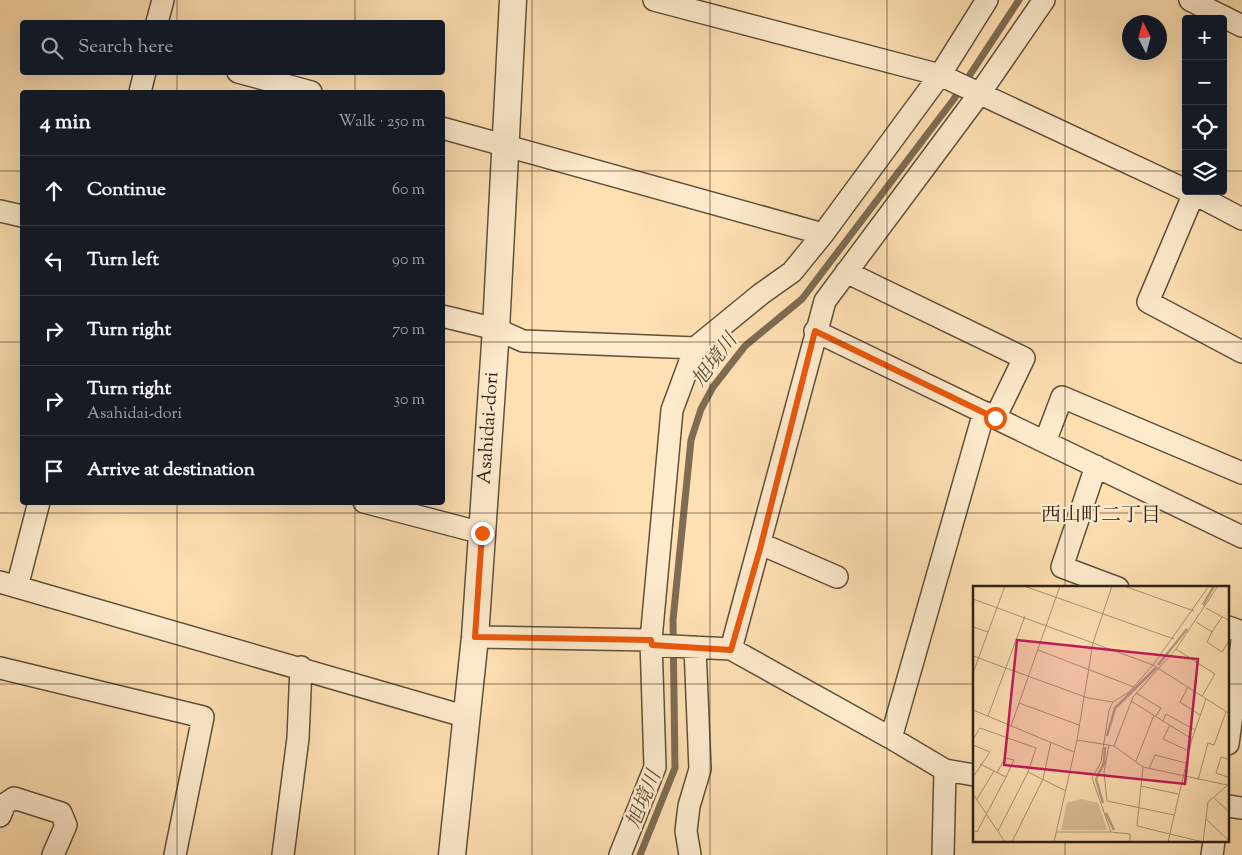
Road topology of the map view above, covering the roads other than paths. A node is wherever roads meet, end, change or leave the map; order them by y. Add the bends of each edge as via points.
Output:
1 (163, 0) edge
2 (513, 0) edge
3 (654, 0) edge
4 (987, 0) edge
5 (1044, 0) edge
6 (1190, 0) edge
7 (158, 20) edge
8 (1242, 26) edge
9 (144, 75) edge
10 (249, 75) edge
11 (944, 77) junction
12 (140, 90) edge
13 (304, 90) edge
14 (976, 92) junction
15 (445, 129) edge
16 (506, 146) junction
17 (1182, 187) edge
18 (1188, 195) edge
19 (1197, 195) edge
20 (0, 211) edge
21 (20, 216) edge
22 (1242, 219) edge
23 (823, 234) junction
24 (846, 272) junction
25 (445, 317) edge
26 (496, 329) junction
27 (815, 331) junction
28 (695, 348) junction
29 (1242, 352) edge
30 (990, 415) junction
31 (1045, 442) junction
32 (1096, 466) junction
33 (1242, 474) edge
34 (38, 505) edge
35 (375, 505) edge
36 (482, 533) junction
37 (1242, 537) edge
38 (761, 544) junction
39 (837, 577) dead end
40 (9, 585) edge
41 (1113, 586) edge
42 (1230, 628) edge
43 (1242, 632) edge
44 (475, 637) junction
45 (1242, 641) edge
46 (654, 643) junction
47 (689, 647) junction
48 (731, 650) junction
49 (301, 667) junction
50 (0, 668) edge
51 (1231, 712) edge
52 (468, 716) junction
53 (891, 738) junction
54 (945, 770) junction
55 (973, 774) edge
56 (0, 816) edge
57 (1214, 842) edge
58 (53, 855) edge
59 (175, 855) edge
60 (283, 855) edge
61 (452, 855) edge
62 (620, 855) edge
63 (690, 855) edge
64 (943, 855) edge
65 (1212, 855) edge

1 - 7 street
2 - 16 street, Asahidai-dori
3 - 11 street
4 - 11 street
5 - 14 street
6 - 8 street
9 - 12 street
10 - 13 street
11 - 14 street
11 - 23 street
14 - 17 street
14 - 24 street
15 - 16 street
16 - 23 street
16 - 26 street, Asahidai-dori
18 - 29 street via 1148,302
19 - 22 street
20 - 21 street
23 - 28 street via 792,272
24 - 27 street via 825,301
24 - 30 street via 1024,358
25 - 26 street
26 - 28 street via 523,341
26 - 36 street, Asahidai-dori
27 - 30 street
27 - 38 street
28 - 46 street via 672,410
30 - 31 street
30 - 53 street
31 - 32 street
31 - 33 street via 1062,396
32 - 37 street
32 - 41 street via 1062,567
34 - 40 street
35 - 36 street
36 - 44 street, Asahidai-dori
38 - 39 street
38 - 48 street
40 - 49 street
42 - 43 street
44 - 46 street
44 - 52 street, Asahidai-dori
45 - 51 street
46 - 47 street
46 - 62 street via 655,767
47 - 48 street
47 - 63 street via 700,769 686,831
48 - 53 street
49 - 52 street
49 - 60 street via 298,738
50 - 59 street via 203,718
52 - 61 street, Asahidai-dori
53 - 54 street
54 - 55 street
54 - 64 street
56 - 58 street via 5,804 14,798 61,813 66,825
57 - 65 street

